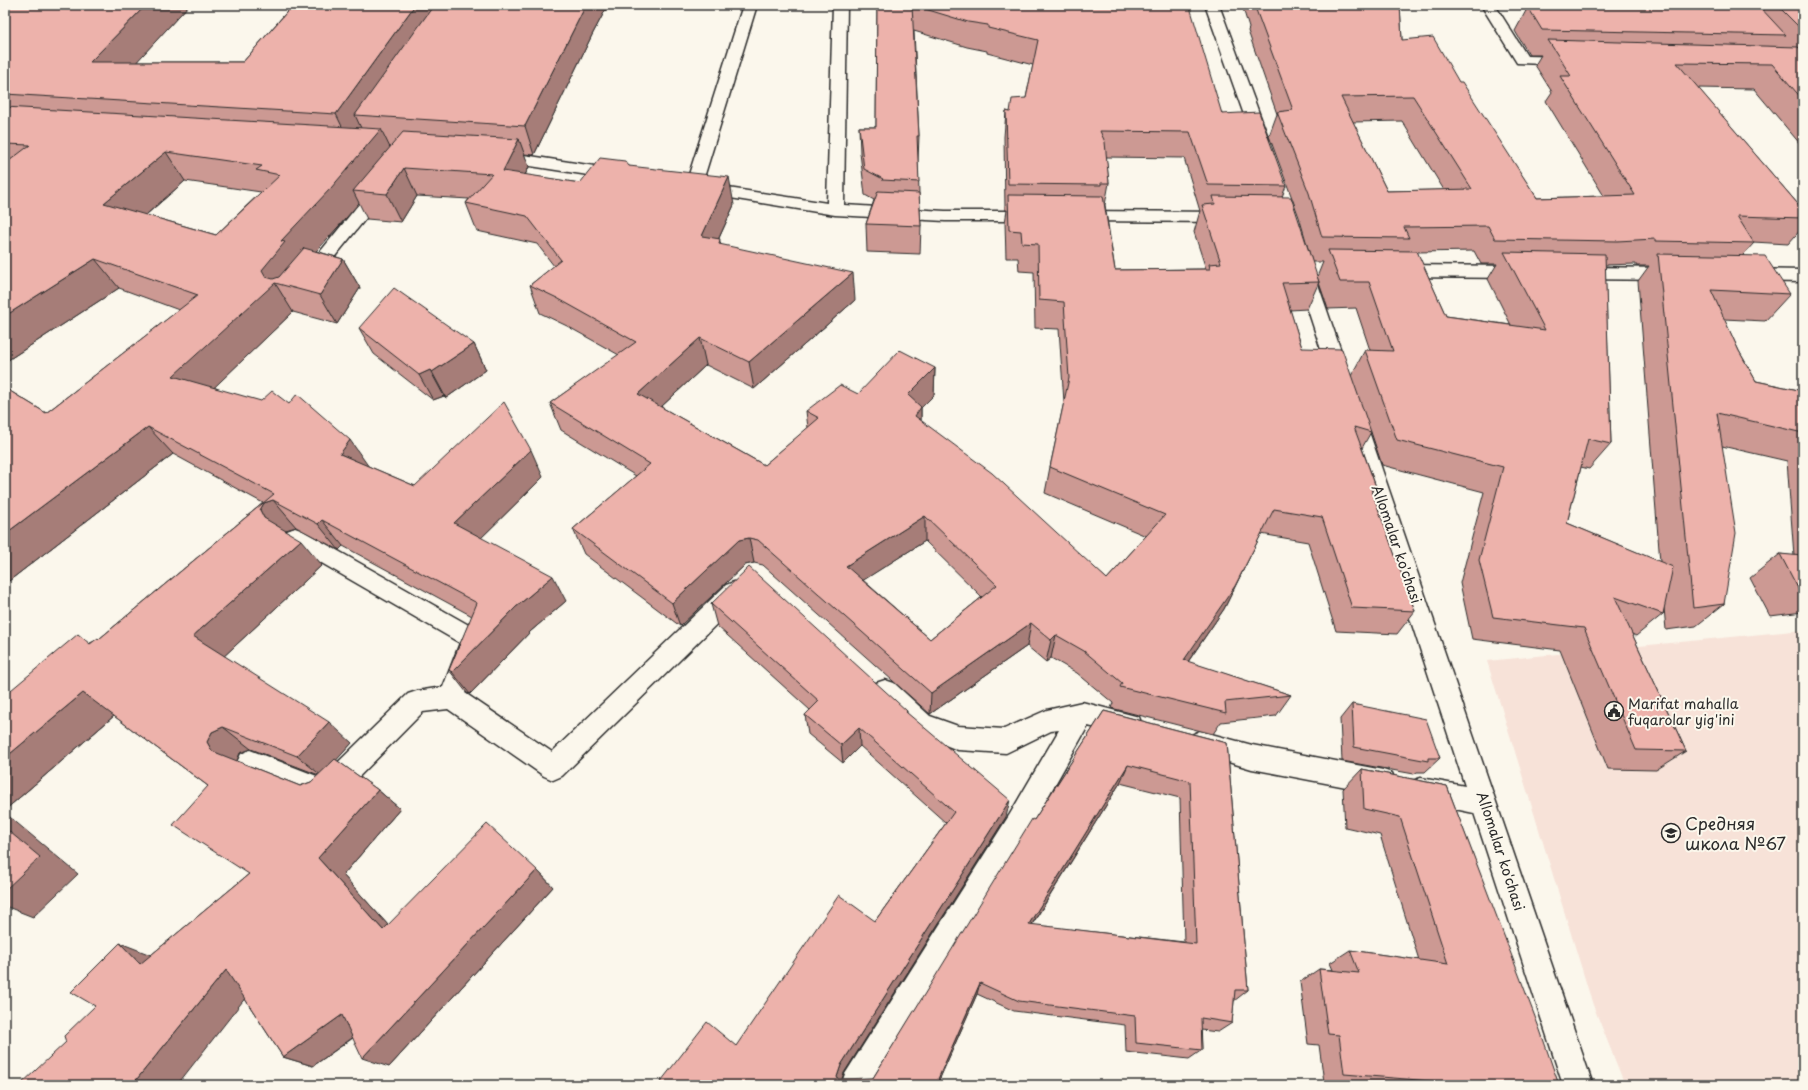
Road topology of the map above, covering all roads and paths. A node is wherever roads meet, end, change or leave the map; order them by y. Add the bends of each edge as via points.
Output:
1 (750, 5) edge
2 (840, 5) edge
3 (1212, 5) edge
4 (1488, 5) edge
5 (1578, 62) edge
6 (479, 157) edge
7 (1268, 159) edge
8 (391, 177) edge
9 (632, 177) edge
10 (835, 210) junction
11 (1242, 217) edge
12 (1298, 247) edge
13 (1375, 270) edge
14 (1692, 274) edge
15 (1732, 275) edge
16 (1803, 276) edge
17 (301, 288) edge
18 (295, 537) edge
19 (748, 578) edge
20 (869, 677) edge
21 (450, 697) junction
22 (1082, 713) junction
23 (250, 762) edge
24 (1484, 802) junction
25 (856, 1085) edge
26 (1578, 1085) edge

1 - 10 street via 685,186
2 - 10 street
3 - 7 street
4 - 5 street via 1522,60
6 - 9 street via 524,160
8 - 17 street
10 - 11 street via 945,216
12 - 24 street, Allomalar ko'chasi via 1312,270
13 - 14 street
15 - 16 street
18 - 21 street via 473,639
19 - 21 street via 553,768
20 - 22 street via 921,724 958,738 1006,741 1047,721
21 - 23 street via 417,702 326,792
22 - 24 street via 1252,757
22 - 25 street via 1019,823
24 - 26 street, Allomalar ko'chasi

